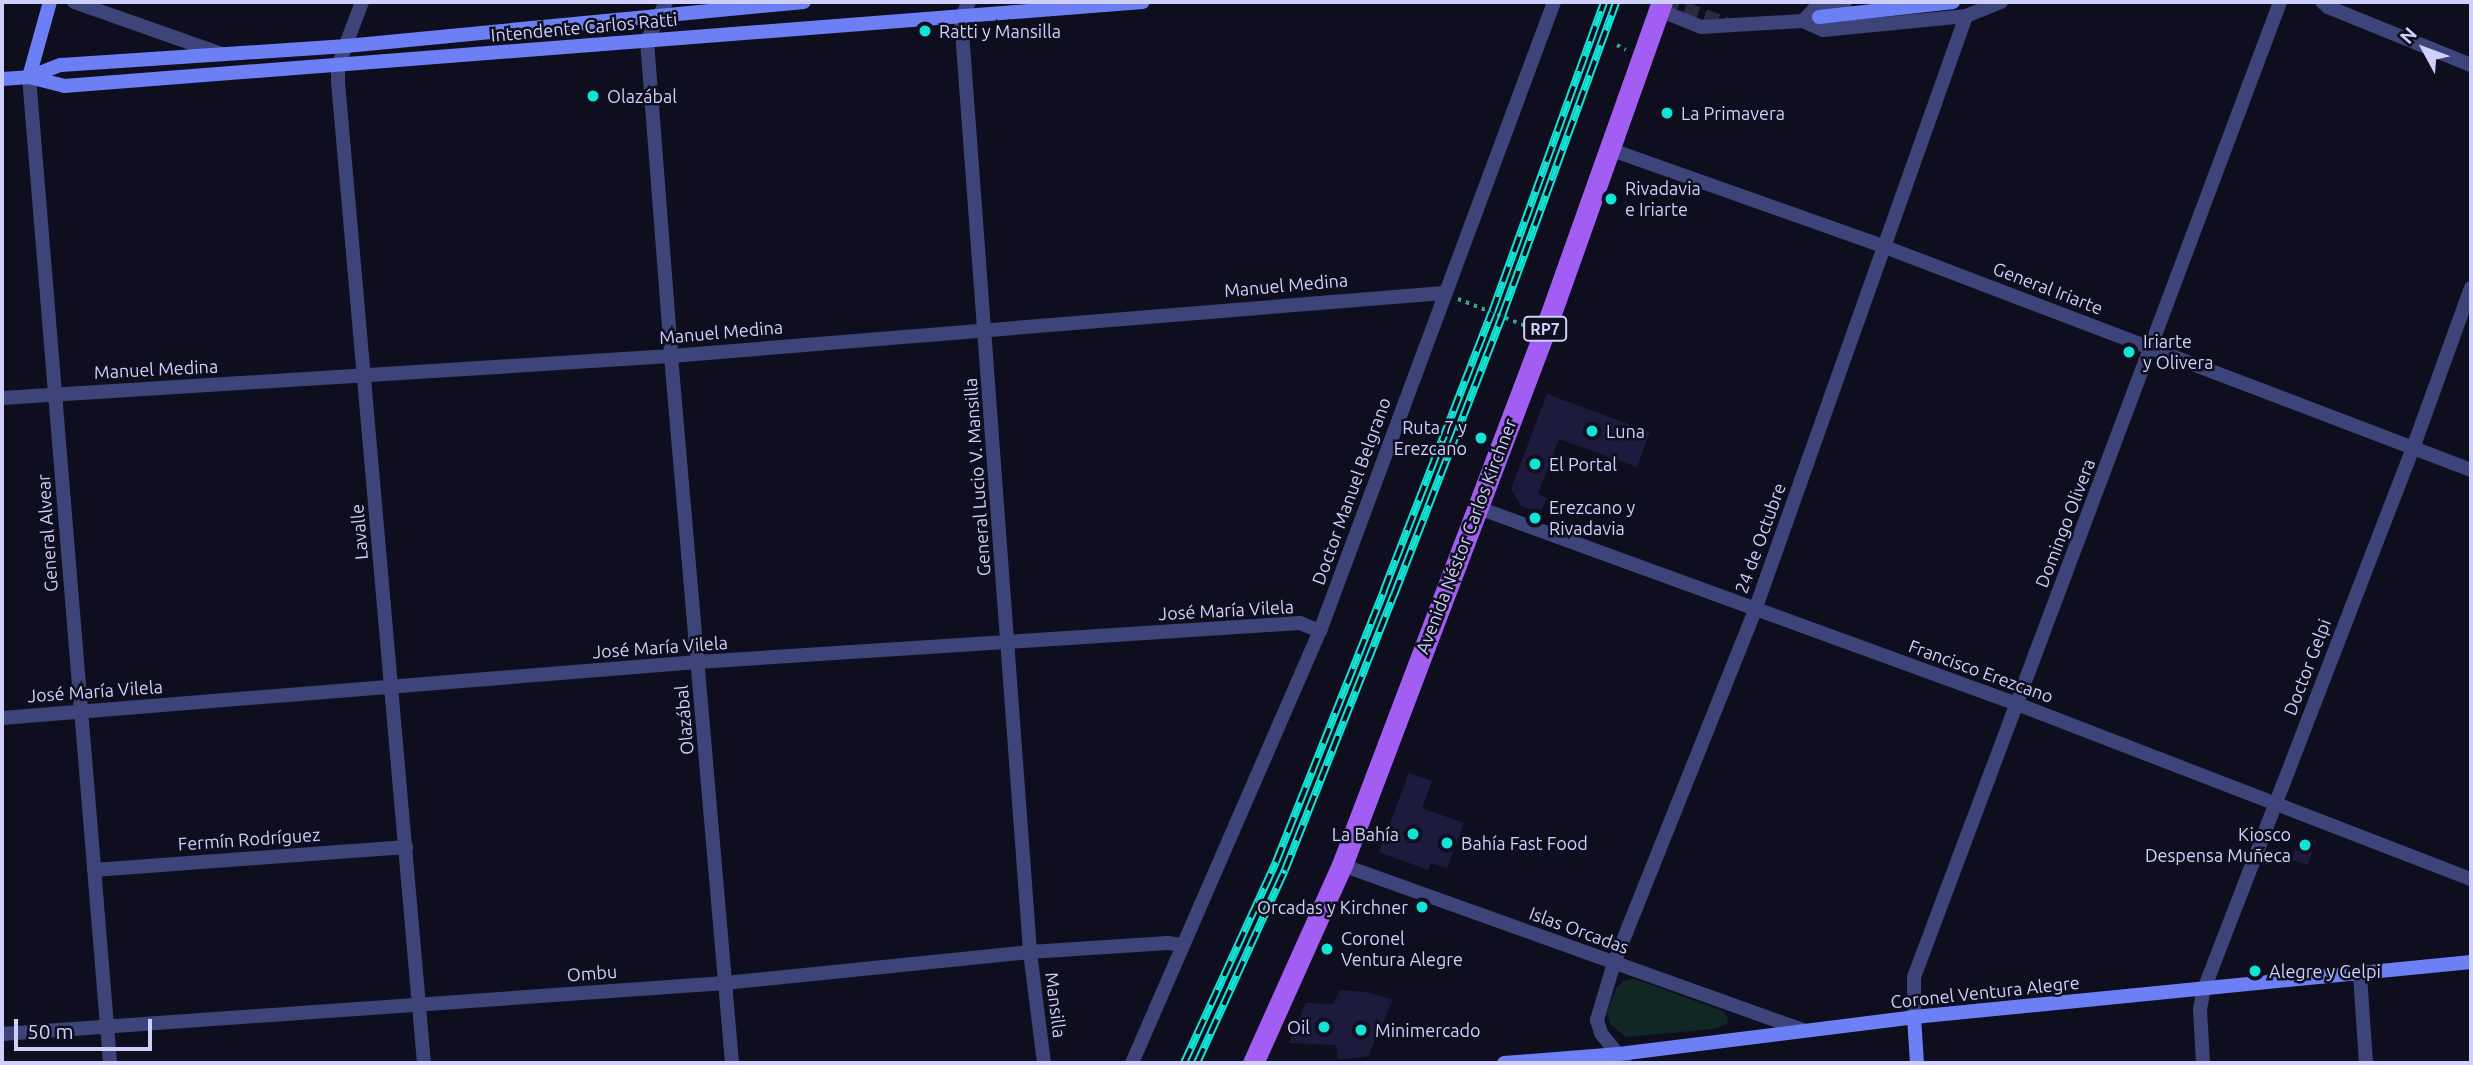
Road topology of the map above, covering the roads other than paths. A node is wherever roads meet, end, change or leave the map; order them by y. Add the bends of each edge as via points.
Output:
1 (50, 2) edge
2 (74, 2) edge
3 (362, 2) edge
4 (804, 2) edge
5 (969, 2) edge
6 (1143, 2) edge
7 (1554, 2) edge
8 (1845, 2) edge
9 (1948, 2) edge
10 (2001, 2) edge
11 (2280, 2) edge
12 (2322, 2) edge
13 (1660, 6) edge
14 (664, 8) edge
15 (1966, 16) junction
16 (1819, 17) dead end
17 (961, 18) junction
18 (1803, 22) junction
19 (648, 41) junction
20 (346, 46) junction
21 (222, 54) junction
22 (2471, 65) edge
23 (338, 66) junction
24 (29, 77) junction
25 (2, 79) edge
26 (1609, 149) junction
27 (1885, 247) junction
28 (2471, 288) edge
29 (1443, 293) junction
30 (985, 329) junction
31 (2153, 348) junction
32 (671, 356) junction
33 (365, 376) junction
34 (56, 394) junction
35 (2, 398) edge
36 (2413, 448) junction
37 (2471, 470) edge
38 (1476, 507) junction
39 (1755, 610) junction
40 (1320, 631) junction
41 (1009, 644) junction
42 (698, 662) junction
43 (391, 687) junction
44 (2017, 704) junction
45 (80, 712) junction
46 (2, 718) edge
47 (2274, 803) junction
48 (406, 847) junction
49 (1342, 865) junction
50 (94, 870) junction
51 (2471, 879) edge
52 (1183, 945) junction
53 (1030, 952) junction
54 (2471, 962) edge
55 (1614, 964) junction
56 (2360, 975) junction
57 (725, 983) junction
58 (2204, 989) junction
59 (419, 1004) junction
60 (1914, 1017) junction
61 (107, 1027) junction
62 (1803, 1030) junction
63 (2, 1034) edge
64 (1622, 1058) edge
65 (110, 1063) edge
66 (424, 1063) edge
67 (732, 1063) edge
68 (1044, 1063) edge
69 (1132, 1063) edge
70 (1253, 1063) edge
71 (1504, 1063) edge
72 (1917, 1063) edge
73 (2203, 1063) edge
74 (2366, 1063) edge

1 - 24 main road, General Alvear
2 - 21 street
3 - 20 street, Lavalle
4 - 14 main road, Intendente Carlos Ratti
5 - 17 street
6 - 17 main road, Intendente Carlos Ratti
7 - 29 street, Doctor Manuel Belgrano
8 - 18 street via 1818,5
9 - 16 main road
10 - 15 street
11 - 31 street, Domingo Olivera
12 - 22 street
13 - 18 street via 1701,27
13 - 26 main road, Avenida Néstor Carlos Kirchner / RP7
14 - 19 street
14 - 20 main road, Intendente Carlos Ratti
15 - 18 street via 1823,30
15 - 27 street, 24 de Octubre
17 - 19 main road, Intendente Carlos Ratti
17 - 30 street, General Lucio V. Mansilla
19 - 23 main road, Intendente Carlos Ratti
19 - 32 street, Olazábal
20 - 21 main road, Intendente Carlos Ratti
20 - 23 street, Lavalle
21 - 24 main road, Intendente Carlos Ratti via 61,65
23 - 24 main road, Intendente Carlos Ratti via 64,86
23 - 33 street, Lavalle
24 - 25 main road, Intendente Carlos Ratti
24 - 34 street, General Alvear
26 - 27 street, General Iriarte
26 - 38 main road, Avenida Néstor Carlos Kirchner / RP7
27 - 31 street, General Iriarte
27 - 39 street, 24 de Octubre
28 - 36 street, Doctor Gelpi
29 - 30 street, Manuel Medina
29 - 40 street, Doctor Manuel Belgrano
30 - 32 street, Manuel Medina
30 - 41 street, General Lucio V. Mansilla
31 - 36 street, General Iriarte
31 - 44 street, Domingo Olivera
32 - 33 street, Manuel Medina
32 - 42 street, Olazábal
33 - 34 street, Manuel Medina
33 - 43 street, Lavalle
34 - 35 street, Manuel Medina
34 - 45 street, General Alvear
36 - 37 street, General Iriarte
36 - 47 street, Doctor Gelpi
38 - 39 street, Francisco Erezcano
38 - 49 main road, Avenida Néstor Carlos Kirchner / RP7
39 - 44 street, Francisco Erezcano
39 - 55 street, 24 de Octubre
40 - 41 street, José María Vilela via 1300,623
40 - 52 street, Doctor Manuel Belgrano
41 - 42 street, José María Vilela
41 - 53 street, General Lucio V. Mansilla
42 - 43 street, José María Vilela
42 - 57 street, Olazábal
43 - 45 street, José María Vilela
43 - 48 street, Lavalle
44 - 47 street, Francisco Erezcano
44 - 60 street, Domingo Olivera via 1914,977
45 - 46 street, José María Vilela
45 - 50 street, General Alvear
47 - 51 street, Francisco Erezcano
47 - 58 street, Doctor Gelpi
48 - 50 street, Fermín Rodríguez
48 - 59 street, Lavalle
49 - 55 street, Islas Orcadas
49 - 70 main road, Avenida Néstor Carlos Kirchner / RP7
50 - 61 street, General Alvear
52 - 53 street, Ombu
52 - 69 street, Doctor Manuel Belgrano
53 - 57 street, Ombu
53 - 68 street, Mansilla
54 - 56 main road, Coronel Ventura Alegre
55 - 62 street, Islas Orcadas
55 - 64 street, 24 de Octubre via 1597,1020 1601,1033
56 - 58 main road, Coronel Ventura Alegre
56 - 74 street
57 - 59 street, Ombu
57 - 67 street, Olazábal
58 - 60 main road, Coronel Ventura Alegre
58 - 73 street, Doctor Gelpi via 2200,1009
59 - 61 street, Ombu
59 - 66 street, Lavalle
60 - 62 main road, Coronel Ventura Alegre
60 - 72 main road, Domingo Olivera
61 - 63 street, Ombu
61 - 65 street, General Alvear
62 - 64 main road, Coronel Ventura Alegre
64 - 71 main road, Coronel Ventura Alegre

